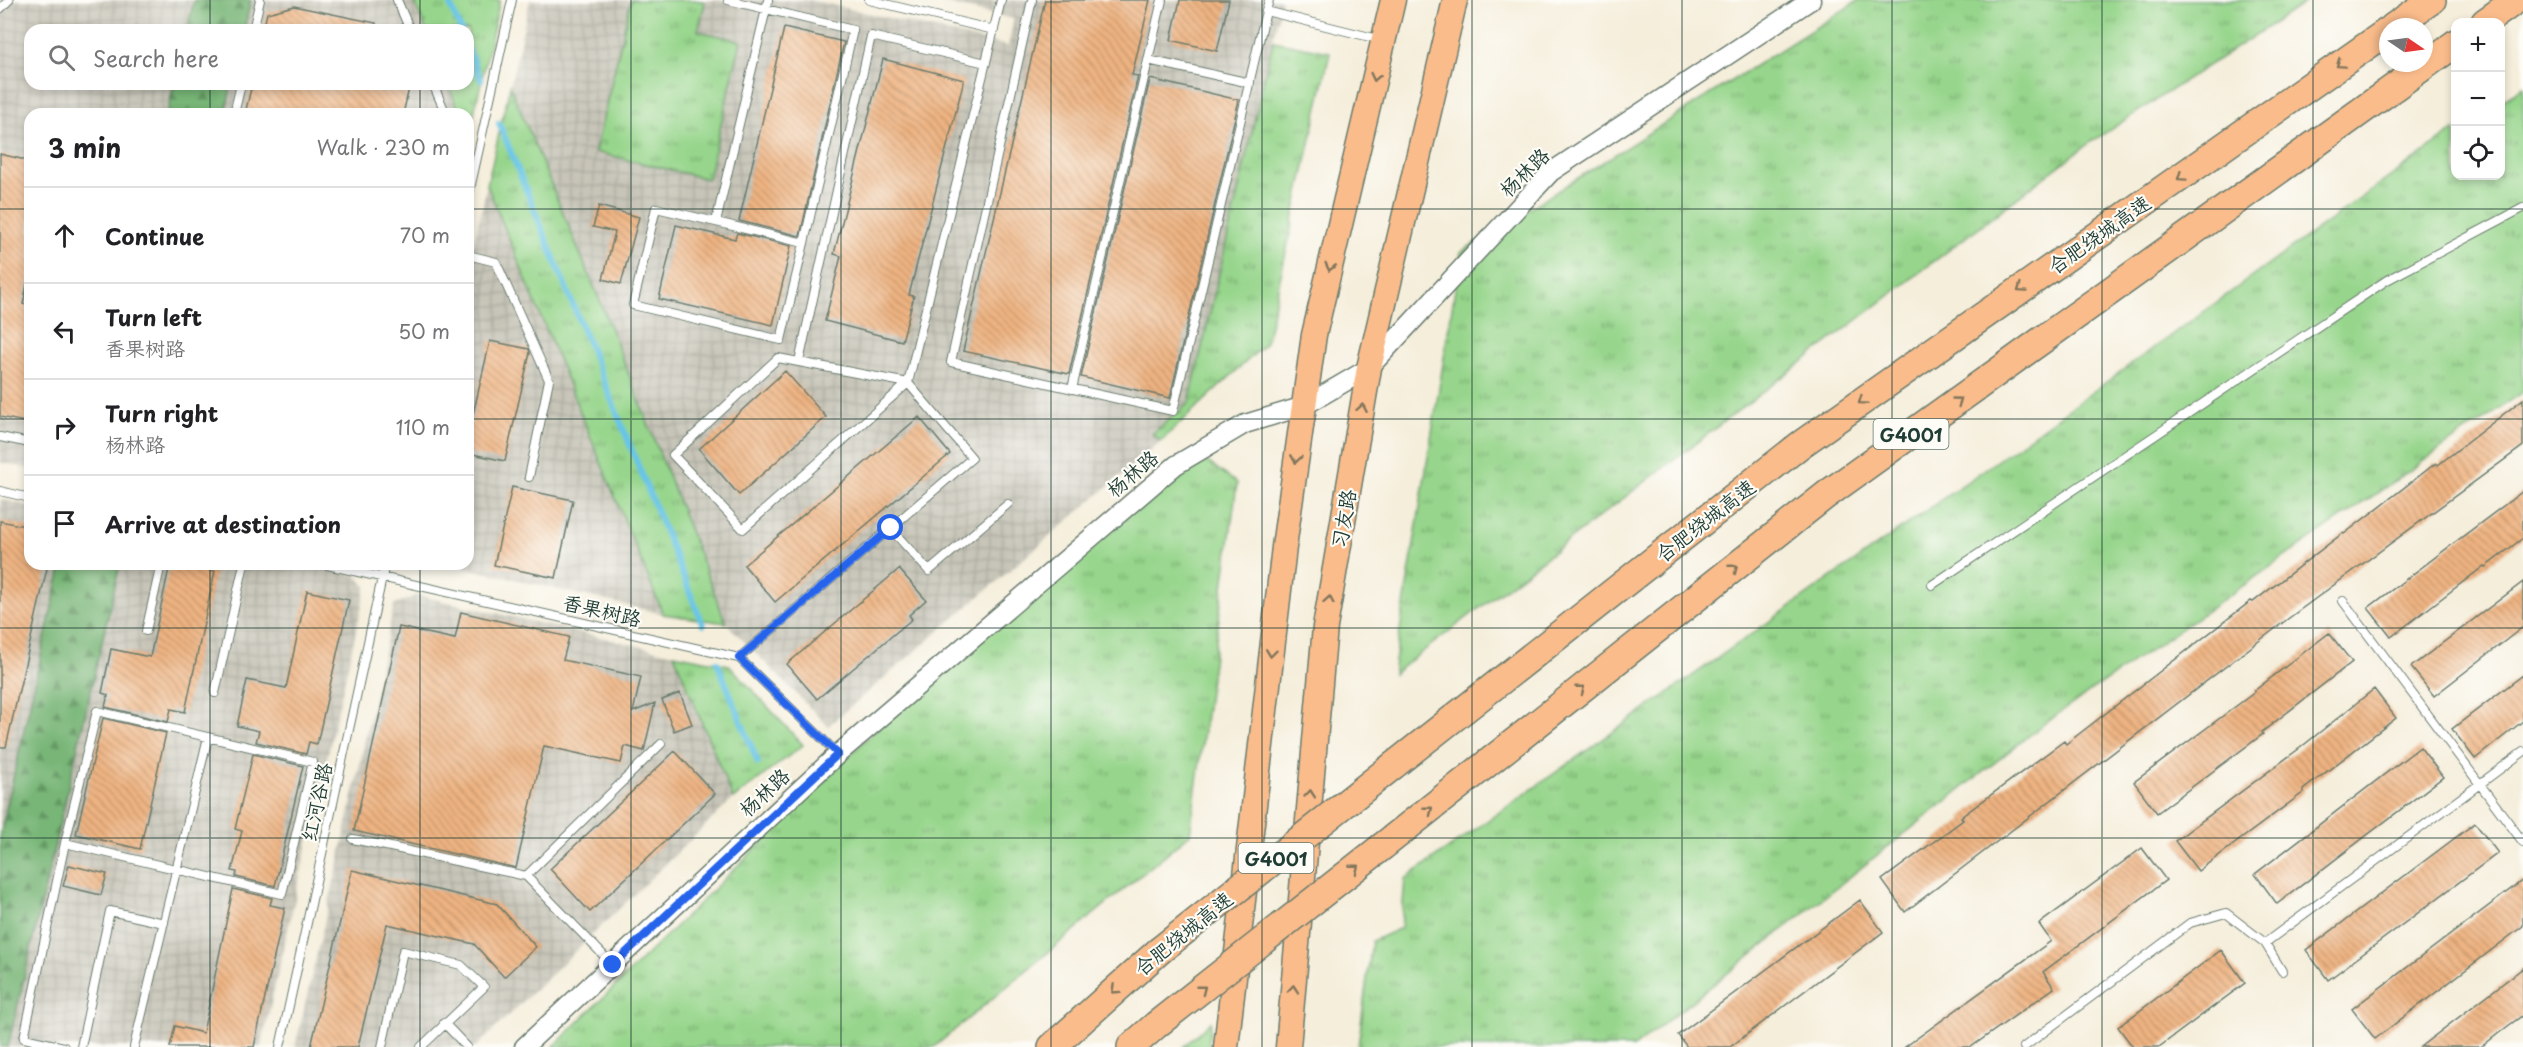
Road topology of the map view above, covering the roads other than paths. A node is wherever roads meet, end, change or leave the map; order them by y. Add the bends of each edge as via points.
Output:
1 (9, 0) edge
2 (260, 0) edge
3 (397, 0) edge
4 (512, 0) edge
5 (728, 0) edge
6 (768, 0) edge
7 (869, 0) edge
8 (1001, 0) edge
9 (1032, 0) edge
10 (1162, 0) edge
11 (1269, 0) edge
12 (1392, 0) edge
13 (1455, 0) edge
14 (1811, 0) edge
15 (2432, 0) edge
16 (2516, 0) edge
17 (0, 9) edge
18 (766, 9) junction
19 (1266, 11) junction
20 (2406, 18) edge
21 (2490, 18) edge
22 (254, 24) edge
23 (407, 24) edge
24 (994, 30) junction
25 (2379, 37) edge
26 (1383, 40) junction
27 (2451, 47) edge
28 (1148, 60) junction
29 (986, 63) junction
30 (1250, 83) junction
31 (240, 90) edge
32 (436, 90) edge
33 (235, 108) edge
34 (443, 108) edge
35 (474, 171) edge
36 (2523, 208) edge
37 (716, 222) junction
38 (804, 243) junction
39 (474, 257) edge
40 (799, 362) junction
41 (1369, 368) junction
42 (908, 383) junction
43 (1072, 388) junction
44 (1304, 406) junction
45 (0, 437) edge
46 (24, 442) edge
47 (529, 477) dead end
48 (0, 491) edge
49 (24, 497) edge
50 (1008, 504) dead end
51 (891, 528) junction
52 (160, 570) edge
53 (243, 570) edge
54 (348, 570) edge
55 (384, 570) edge
56 (382, 578) junction
57 (1932, 585) dead end
58 (2343, 601) dead end
59 (146, 631) dead end
60 (739, 658) junction
61 (215, 693) dead end
62 (208, 737) junction
63 (661, 744) dead end
64 (2523, 752) edge
65 (838, 754) junction
66 (2481, 784) junction
67 (353, 839) dead end
68 (2523, 842) edge
69 (65, 843) junction
70 (177, 870) junction
71 (526, 876) junction
72 (164, 923) junction
73 (2265, 943) junction
74 (613, 965) junction
75 (2282, 970) dead end
76 (444, 1023) junction
77 (64, 1047) edge
78 (81, 1047) edge
79 (134, 1047) edge
80 (280, 1047) edge
81 (382, 1047) edge
82 (421, 1047) edge
83 (467, 1047) edge
84 (524, 1047) edge
85 (1052, 1047) edge
86 (1131, 1047) edge
87 (1226, 1047) edge
88 (1288, 1047) edge
89 (2024, 1047) edge

1 - 17 lane
2 - 22 lane
3 - 23 lane
4 - 35 lane
5 - 18 lane
6 - 18 lane
7 - 24 lane
8 - 24 lane
9 - 43 lane via 951,362
10 - 28 lane
11 - 19 lane
12 - 26 main road
13 - 41 main road, 习友路
14 - 41 street, 杨林路 via 1551,172
15 - 20 highway
16 - 21 highway
18 - 37 lane
18 - 38 lane via 854,30
19 - 26 lane
19 - 30 lane
24 - 29 lane
25 -> 85 highway, 合肥绕城高速 / G4001, bridge via 1800,445 1159,951
26 -> 44 main road via 1314,335
86 -> 27 highway, G4001, bridge via 1826,495
28 - 30 lane
28 - 43 lane
29 - 40 lane via 871,36
29 - 42 lane
30 - 43 lane via 1173,411
31 - 33 lane
32 - 34 lane
36 - 57 lane via 2387,280
37 - 38 lane
37 - 38 lane via 656,208 633,305 781,340
39 - 47 lane via 495,262 549,380
40 - 42 lane
40 - 42 lane via 778,358 673,455 743,529
41 - 44 street, 杨林路
88 -> 41 main road, 习友路 via 1324,627
42 - 51 lane via 972,458
44 - 65 street, 杨林路 via 1245,424 1176,465
44 -> 87 main road
45 - 46 lane
48 - 49 lane
50 - 51 lane via 929,572
51 - 60 lane
52 - 59 lane
53 - 61 lane
54 - 56 lane, 香果树路
55 - 56 lane, 红河谷路
56 - 60 lane, 香果树路
56 - 80 lane, 红河谷路
58 - 66 lane
60 - 65 lane
62 - 69 lane via 97,711
62 - 70 lane
62 - 70 lane via 313,762 285,883 282,894
63 - 71 lane
64 - 66 lane
65 - 74 street, 杨林路
66 - 68 lane
66 - 73 lane
67 - 71 lane
69 - 70 lane
69 - 77 lane via 24,1038
70 - 72 lane
71 - 74 lane
72 - 78 lane via 110,911
72 - 79 lane
73 - 75 lane
73 - 89 lane via 2226,913 2190,923
74 - 84 street, 杨林路
76 - 81 lane via 484,987 461,965 403,951
76 - 82 lane
76 - 83 lane

